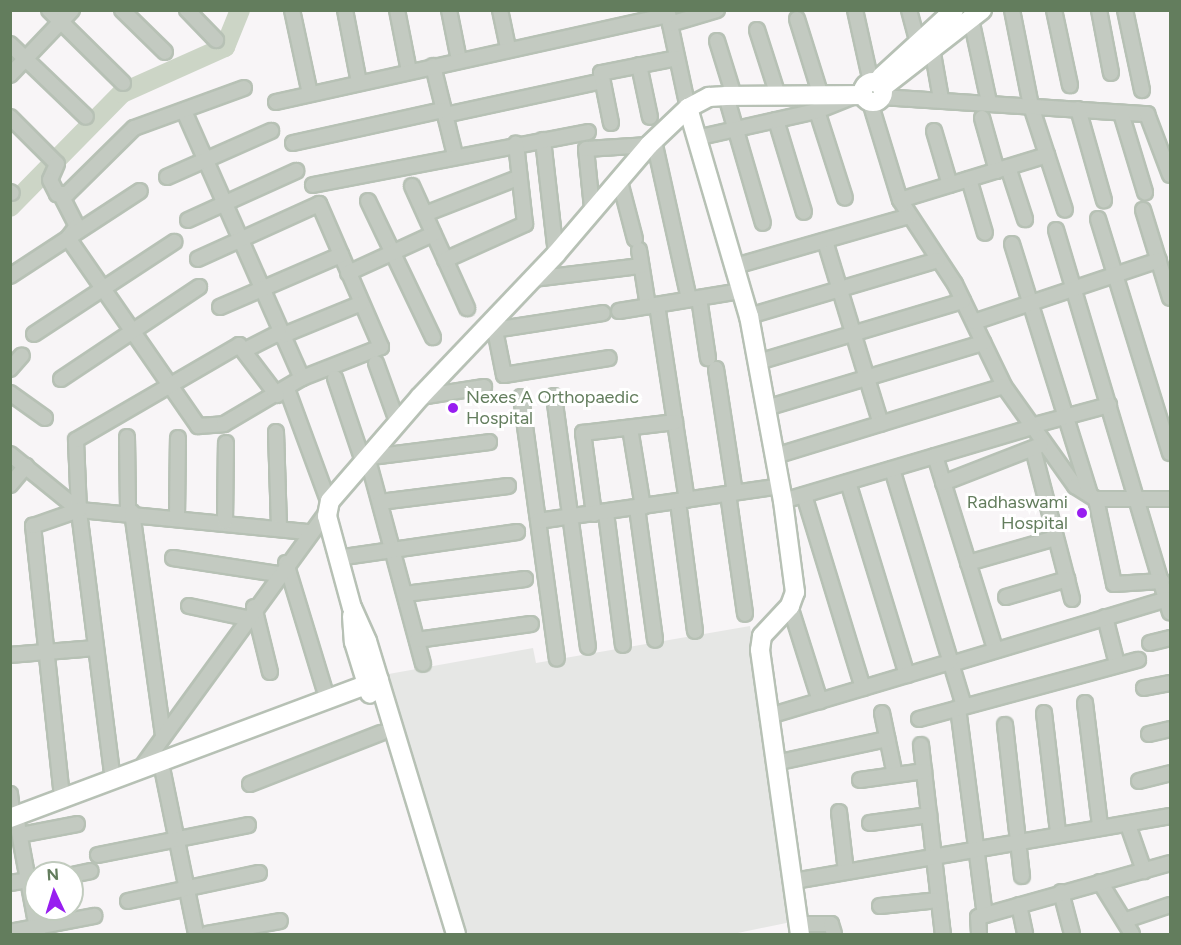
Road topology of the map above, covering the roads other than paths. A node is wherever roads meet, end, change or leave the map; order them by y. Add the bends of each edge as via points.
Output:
1 (49, 10) edge
2 (72, 10) edge
3 (122, 10) edge
4 (187, 10) edge
5 (292, 10) edge
6 (345, 10) edge
7 (397, 10) edge
8 (448, 10) edge
9 (500, 10) edge
10 (717, 10) edge
11 (855, 10) edge
12 (909, 10) edge
13 (1012, 10) edge
14 (1054, 10) edge
15 (1099, 10) edge
16 (1125, 10) edge
17 (952, 11) edge
18 (976, 15) edge
19 (668, 16) edge
20 (797, 19) dead end
21 (61, 22) junction
22 (757, 30) dead end
23 (216, 40) dead end
24 (717, 40) dead end
25 (10, 44) edge
26 (925, 44) junction
27 (508, 49) junction
28 (165, 52) dead end
29 (677, 58) junction
30 (26, 59) junction
31 (459, 60) junction
32 (639, 65) junction
33 (433, 66) junction
34 (409, 71) junction
35 (1111, 73) dead end
36 (10, 75) edge
37 (602, 81) junction
38 (359, 82) junction
39 (123, 83) dead end
40 (1070, 85) dead end
41 (244, 88) dead end
42 (1142, 90) dead end
43 (871, 92) junction
44 (310, 94) junction
45 (730, 96) junction
46 (778, 96) junction
47 (941, 99) junction
48 (276, 102) dead end
49 (988, 102) junction
50 (819, 103) junction
51 (1031, 106) junction
52 (688, 108) junction
53 (1078, 108) junction
54 (184, 111) junction
55 (444, 112) junction
56 (1121, 113) junction
57 (10, 117) edge
58 (86, 117) dead end
59 (650, 117) dead end
60 (982, 118) dead end
61 (776, 120) junction
62 (610, 123) dead end
63 (736, 129) junction
64 (271, 131) dead end
65 (934, 131) dead end
66 (588, 132) dead end
67 (696, 138) junction
68 (543, 140) junction
69 (293, 142) dead end
70 (651, 143) junction
71 (516, 144) junction
72 (455, 155) junction
73 (1047, 155) junction
74 (204, 161) junction
75 (1002, 169) junction
76 (296, 171) dead end
77 (1170, 175) edge
78 (166, 177) dead end
79 (518, 178) junction
80 (619, 178) junction
81 (969, 179) junction
82 (313, 185) dead end
83 (950, 185) junction
84 (412, 186) dead end
85 (140, 190) dead end
86 (1145, 192) dead end
87 (59, 194) junction
88 (845, 198) dead end
89 (900, 200) junction
90 (1104, 200) dead end
91 (368, 201) dead end
92 (222, 204) junction
93 (592, 208) junction
94 (1065, 210) dead end
95 (1143, 210) dead end
96 (804, 212) dead end
97 (425, 214) junction
98 (909, 216) junction
99 (1025, 219) dead end
100 (1098, 219) dead end
101 (188, 220) dead end
102 (763, 223) dead end
103 (1056, 230) dead end
104 (985, 233) dead end
105 (434, 234) junction
106 (68, 238) junction
107 (238, 240) junction
108 (825, 241) junction
109 (174, 242) dead end
110 (1012, 244) dead end
111 (392, 254) junction
112 (556, 254) junction
113 (341, 255) junction
114 (198, 259) dead end
115 (445, 260) junction
116 (938, 260) junction
117 (1159, 260) junction
118 (742, 264) dead end
119 (641, 266) junction
120 (348, 273) junction
121 (1116, 275) junction
122 (10, 276) edge
123 (533, 279) junction
124 (199, 287) dead end
125 (103, 288) junction
126 (840, 289) junction
127 (1073, 290) junction
128 (260, 291) junction
129 (741, 291) junction
130 (1170, 298) edge
131 (694, 299) junction
132 (963, 301) junction
133 (362, 303) junction
134 (1031, 303) junction
135 (652, 306) junction
136 (220, 307) dead end
137 (467, 308) dead end
138 (619, 311) dead end
139 (603, 313) dead end
140 (749, 316) junction
141 (974, 322) junction
142 (490, 330) junction
143 (134, 333) junction
144 (34, 334) dead end
145 (280, 335) junction
146 (852, 335) junction
147 (433, 338) dead end
148 (983, 343) junction
149 (245, 350) junction
150 (22, 355) dead end
151 (609, 358) dead end
152 (758, 362) junction
153 (376, 363) dead end
154 (10, 369) edge
155 (302, 378) junction
156 (335, 378) dead end
157 (866, 378) junction
158 (61, 379) dead end
159 (168, 382) junction
160 (484, 387) dead end
161 (1004, 387) junction
162 (282, 392) junction
163 (10, 393) edge
164 (554, 396) dead end
165 (420, 397) junction
166 (521, 397) dead end
167 (1109, 405) junction
168 (766, 408) junction
169 (1066, 416) junction
170 (45, 418) dead end
171 (675, 422) junction
172 (398, 424) junction
173 (881, 424) junction
174 (1032, 427) junction
175 (630, 428) junction
176 (276, 432) dead end
177 (127, 437) dead end
178 (178, 438) dead end
179 (489, 442) dead end
180 (226, 443) dead end
181 (1039, 446) junction
182 (1170, 453) edge
183 (10, 454) edge
184 (775, 456) junction
185 (935, 456) junction
186 (368, 460) junction
187 (26, 466) junction
188 (892, 469) junction
189 (848, 482) junction
190 (943, 483) junction
191 (10, 485) edge
192 (508, 486) dead end
193 (732, 494) junction
194 (782, 494) junction
195 (804, 495) junction
196 (1093, 497) junction
197 (1139, 497) junction
198 (1170, 499) edge
199 (682, 501) junction
200 (380, 502) junction
201 (640, 507) junction
202 (328, 508) junction
203 (80, 510) junction
204 (130, 512) junction
205 (600, 513) junction
206 (571, 516) junction
207 (177, 517) junction
208 (538, 521) junction
209 (225, 522) junction
210 (279, 529) junction
211 (308, 532) junction
212 (517, 532) dead end
213 (1055, 538) junction
214 (393, 549) junction
215 (173, 558) dead end
216 (337, 558) junction
217 (968, 563) junction
218 (282, 569) junction
219 (525, 579) dead end
220 (1067, 579) junction
221 (1162, 581) junction
222 (405, 594) junction
223 (1006, 597) dead end
224 (1072, 599) dead end
225 (1169, 605) edge
226 (189, 606) dead end
227 (790, 606) junction
228 (250, 613) junction
229 (745, 614) dead end
230 (1105, 617) junction
231 (531, 624) dead end
232 (695, 631) dead end
233 (1170, 638) edge
234 (417, 640) junction
235 (656, 640) dead end
236 (1150, 643) dead end
237 (623, 645) dead end
238 (588, 647) dead end
239 (96, 648) junction
240 (995, 649) junction
241 (47, 652) junction
242 (10, 655) edge
243 (557, 659) dead end
244 (1138, 660) dead end
245 (950, 663) junction
246 (423, 664) dead end
247 (1117, 664) junction
248 (270, 672) dead end
249 (907, 675) junction
250 (373, 681) junction
251 (1170, 683) edge
252 (863, 688) junction
253 (1144, 688) dead end
254 (327, 698) junction
255 (820, 701) junction
256 (1085, 703) dead end
257 (961, 707) junction
258 (1044, 712) dead end
259 (882, 713) dead end
260 (769, 716) junction
261 (919, 719) dead end
262 (1005, 725) dead end
263 (1170, 729) edge
264 (163, 734) junction
265 (381, 734) junction
266 (1149, 734) dead end
267 (887, 739) junction
268 (921, 745) dead end
269 (161, 763) junction
270 (775, 763) junction
271 (924, 771) junction
272 (138, 772) junction
273 (1170, 773) edge
274 (895, 775) junction
275 (860, 780) dead end
276 (112, 781) junction
277 (1139, 781) dead end
278 (250, 784) dead end
279 (10, 794) edge
280 (62, 797) junction
281 (839, 812) dead end
282 (929, 815) junction
283 (1170, 816) edge
284 (13, 817) edge
285 (77, 824) dead end
286 (870, 824) dead end
287 (248, 825) dead end
288 (1100, 825) junction
289 (1128, 825) junction
290 (1058, 832) junction
291 (20, 835) junction
292 (176, 839) junction
293 (1017, 841) junction
294 (977, 849) junction
295 (98, 855) dead end
296 (934, 857) junction
297 (26, 861) edge
298 (1170, 863) edge
299 (91, 871) dead end
300 (1144, 871) junction
301 (84, 872) edge
302 (846, 872) junction
303 (259, 873) dead end
304 (1022, 876) dead end
305 (794, 881) junction
306 (1100, 882) junction
307 (186, 888) junction
308 (1061, 892) junction
309 (939, 900) junction
310 (128, 901) dead end
311 (1019, 905) junction
312 (1170, 905) edge
313 (880, 906) dead end
314 (985, 915) junction
315 (94, 916) dead end
316 (1129, 919) dead end
317 (280, 921) dead end
318 (800, 929) edge
319 (38, 931) edge
320 (10, 932) edge
321 (196, 934) edge
322 (207, 934) edge
323 (447, 934) edge
324 (456, 934) edge
325 (834, 934) edge
326 (943, 934) edge
327 (979, 934) edge
328 (1025, 934) edge
329 (1072, 934) edge
330 (1132, 934) edge

1 - 21 street
2 - 21 street
3 - 28 street
4 - 23 street
5 - 44 street
6 - 38 street
7 - 34 street
8 - 31 street
9 - 27 street
10 - 19 street
11 - 43 street
12 - 26 street
13 - 51 street
14 - 40 street
15 - 35 street
16 - 42 street
17 - 26 street
18 - 26 street
18 - 49 street
19 - 27 street
19 - 29 street
20 - 50 street
21 - 30 street
21 - 39 street
22 - 46 street
24 - 45 street
25 - 30 street
26 - 43 street
26 - 47 street
27 - 31 street
29 - 32 street
29 - 52 street
30 - 36 street
30 - 58 street
31 - 33 street
32 - 37 street via 603,72
32 - 59 street
33 - 34 street
33 - 55 street
34 - 38 street
37 - 55 street
37 - 62 street
38 - 44 street
41 - 54 street
43 - 47 street
43 - 50 street
43 - 89 street
44 - 48 street
45 - 46 street
45 - 52 street via 710,98
45 - 63 street
46 - 50 street
47 - 49 street
49 - 51 street
50 - 61 street
50 - 88 street
51 - 53 street
51 - 73 street
52 - 67 street
52 - 70 street
53 - 56 street
53 - 90 street
54 - 74 street
54 - 87 street via 134,128 71,192
55 - 69 street
55 - 72 street
56 - 77 street via 1151,116
56 - 86 street
57 - 87 street via 57,164 50,180
60 - 75 street
61 - 63 street
61 - 96 street
63 - 67 street
63 - 102 street
64 - 74 street
65 - 83 street
66 - 68 street
67 - 129 street
68 - 71 street
68 - 112 street
70 - 80 street
70 - 93 street via 586,149
70 - 131 street
71 - 72 street
71 - 79 street
72 - 82 street
73 - 75 street
73 - 94 street
74 - 78 street
74 - 92 street
75 - 81 street
75 - 99 street
76 - 92 street
79 - 97 street
79 - 115 street via 525,224
80 - 93 street
80 - 119 street
81 - 83 street
81 - 104 street
83 - 89 street
84 - 97 street
85 - 106 street
87 - 106 street via 76,226
89 - 98 street
91 - 111 street
92 - 101 street
92 - 107 street
93 - 112 street
95 - 117 street
97 - 105 street
98 - 108 street
98 - 116 street
100 - 121 street
103 - 127 street
105 - 111 street
105 - 115 street
106 - 122 street
106 - 125 street
107 - 113 street via 319,204
107 - 114 street
107 - 128 street
108 - 118 street
108 - 126 street
109 - 125 street
110 - 134 street
111 - 120 street
111 - 147 street
112 - 123 street
113 - 120 street
113 - 128 street
115 - 137 street
116 - 126 street
116 - 132 street
117 - 121 street
117 - 130 street
119 - 123 street
119 - 135 street
120 - 133 street
121 - 127 street
121 - 182 street
123 - 142 street
124 - 143 street
125 - 143 street
125 - 144 street
126 - 140 street
126 - 146 street
127 - 134 street
127 - 167 street
128 - 136 street
128 - 145 street
129 - 131 street
129 - 140 street
131 - 135 street
131 - 193 street via 712,364
132 - 141 street
132 - 146 street
133 - 145 street
133 - 155 street via 381,347
134 - 141 street
134 - 169 street
135 - 138 street
135 - 171 street
139 - 142 street
140 - 152 street
141 - 148 street
142 - 151 street via 504,375
142 - 165 street
143 - 158 street
143 - 159 street
145 - 149 street
145 - 155 street
146 - 152 street
146 - 157 street
148 - 157 street
148 - 161 street
149 - 159 street via 236,346
149 - 162 street
150 - 154 street
152 - 168 street
153 - 172 street
155 - 162 street
156 - 186 street
157 - 168 street
157 - 173 street
159 - 162 street via 198,426 224,424
159 - 203 street via 76,440
160 - 165 street
161 - 173 street
161 - 174 street
162 - 202 street
163 - 170 street
164 - 206 street
165 - 172 street
166 - 208 street
167 - 169 street
167 - 197 street
168 - 184 street
169 - 174 street
169 - 196 street
171 - 175 street
171 - 199 street
172 - 186 street
173 - 184 street
174 - 181 street
174 - 185 street
175 - 201 street
175 - 205 street via 582,434
176 - 210 street
177 - 204 street
178 - 207 street
179 - 186 street
180 - 209 street
181 - 190 street
181 - 196 street via 1075,486
181 - 213 street
183 - 187 street
184 - 194 street
185 - 188 street
185 - 190 street
186 - 200 street
186 - 202 street
187 - 191 street
187 - 203 street
188 - 189 street
188 - 245 street
189 - 195 street
189 - 249 street
190 - 217 street
192 - 200 street
193 - 194 street
193 - 199 street
193 - 229 street
194 - 195 street
194 - 227 street via 795,592
195 - 252 street
196 - 197 street
196 - 221 street via 1114,584
197 - 198 street
197 - 221 street
199 - 201 street
199 - 232 street
200 - 214 street
201 - 205 street
201 - 235 street
202 - 211 street
202 - 216 street
203 - 204 street
203 - 239 street
203 - 241 street via 33,526
204 - 207 street
204 - 264 street
205 - 206 street
205 - 237 street
206 - 208 street
206 - 238 street
207 - 209 street
208 - 243 street
209 - 210 street
210 - 211 street
211 - 218 street
212 - 214 street
213 - 217 street
213 - 220 street
214 - 216 street
214 - 222 street
215 - 218 street
216 - 250 street via 352,608 351,631
217 - 240 street
218 - 228 street
218 - 254 street
219 - 222 street
220 - 223 street
220 - 224 street
221 - 225 street
222 - 234 street
225 - 230 street
226 - 228 street
227 - 255 street
227 - 260 street via 762,636
228 - 248 street
228 - 264 street
230 - 240 street
230 - 247 street
231 - 234 street
233 - 236 street
234 - 246 street
239 - 241 street
239 - 276 street
240 - 245 street
241 - 242 street
241 - 280 street
244 - 247 street
245 - 249 street
245 - 257 street
247 - 257 street
249 - 252 street
250 - 254 street
250 - 265 street
250 - 324 street
251 - 253 street
252 - 255 street
254 - 269 street
255 - 260 street
256 - 288 street
257 - 261 street
257 - 294 street
258 - 290 street
259 - 267 street
260 - 270 street
262 - 293 street
263 - 266 street
264 - 272 street
265 - 278 street
265 - 323 street
267 - 270 street
267 - 274 street
268 - 271 street
269 - 272 street
269 - 292 street
270 - 305 street
271 - 274 street
271 - 282 street
272 - 276 street
273 - 277 street
274 - 275 street
276 - 280 street
279 - 284 street
280 - 284 street
281 - 302 street
282 - 286 street
282 - 296 street
283 - 289 street
284 - 291 street
285 - 291 street
287 - 292 street
288 - 289 street
288 - 290 street
289 - 300 street
290 - 293 street
291 - 297 street
292 - 295 street
292 - 307 street
293 - 294 street
293 - 304 street
294 - 296 street
294 - 314 street
296 - 302 street
296 - 309 street
298 - 300 street
299 - 301 street
300 - 306 street
302 - 305 street
303 - 307 street
305 - 318 street
306 - 308 street
306 - 330 street
307 - 310 street
307 - 321 street
308 - 311 street
308 - 329 street
309 - 313 street
309 - 326 street
311 - 314 street
311 - 328 street
312 - 316 street
314 - 327 street via 976,921
315 - 319 street
317 - 322 street
318 - 325 street via 831,924
319 - 320 street

